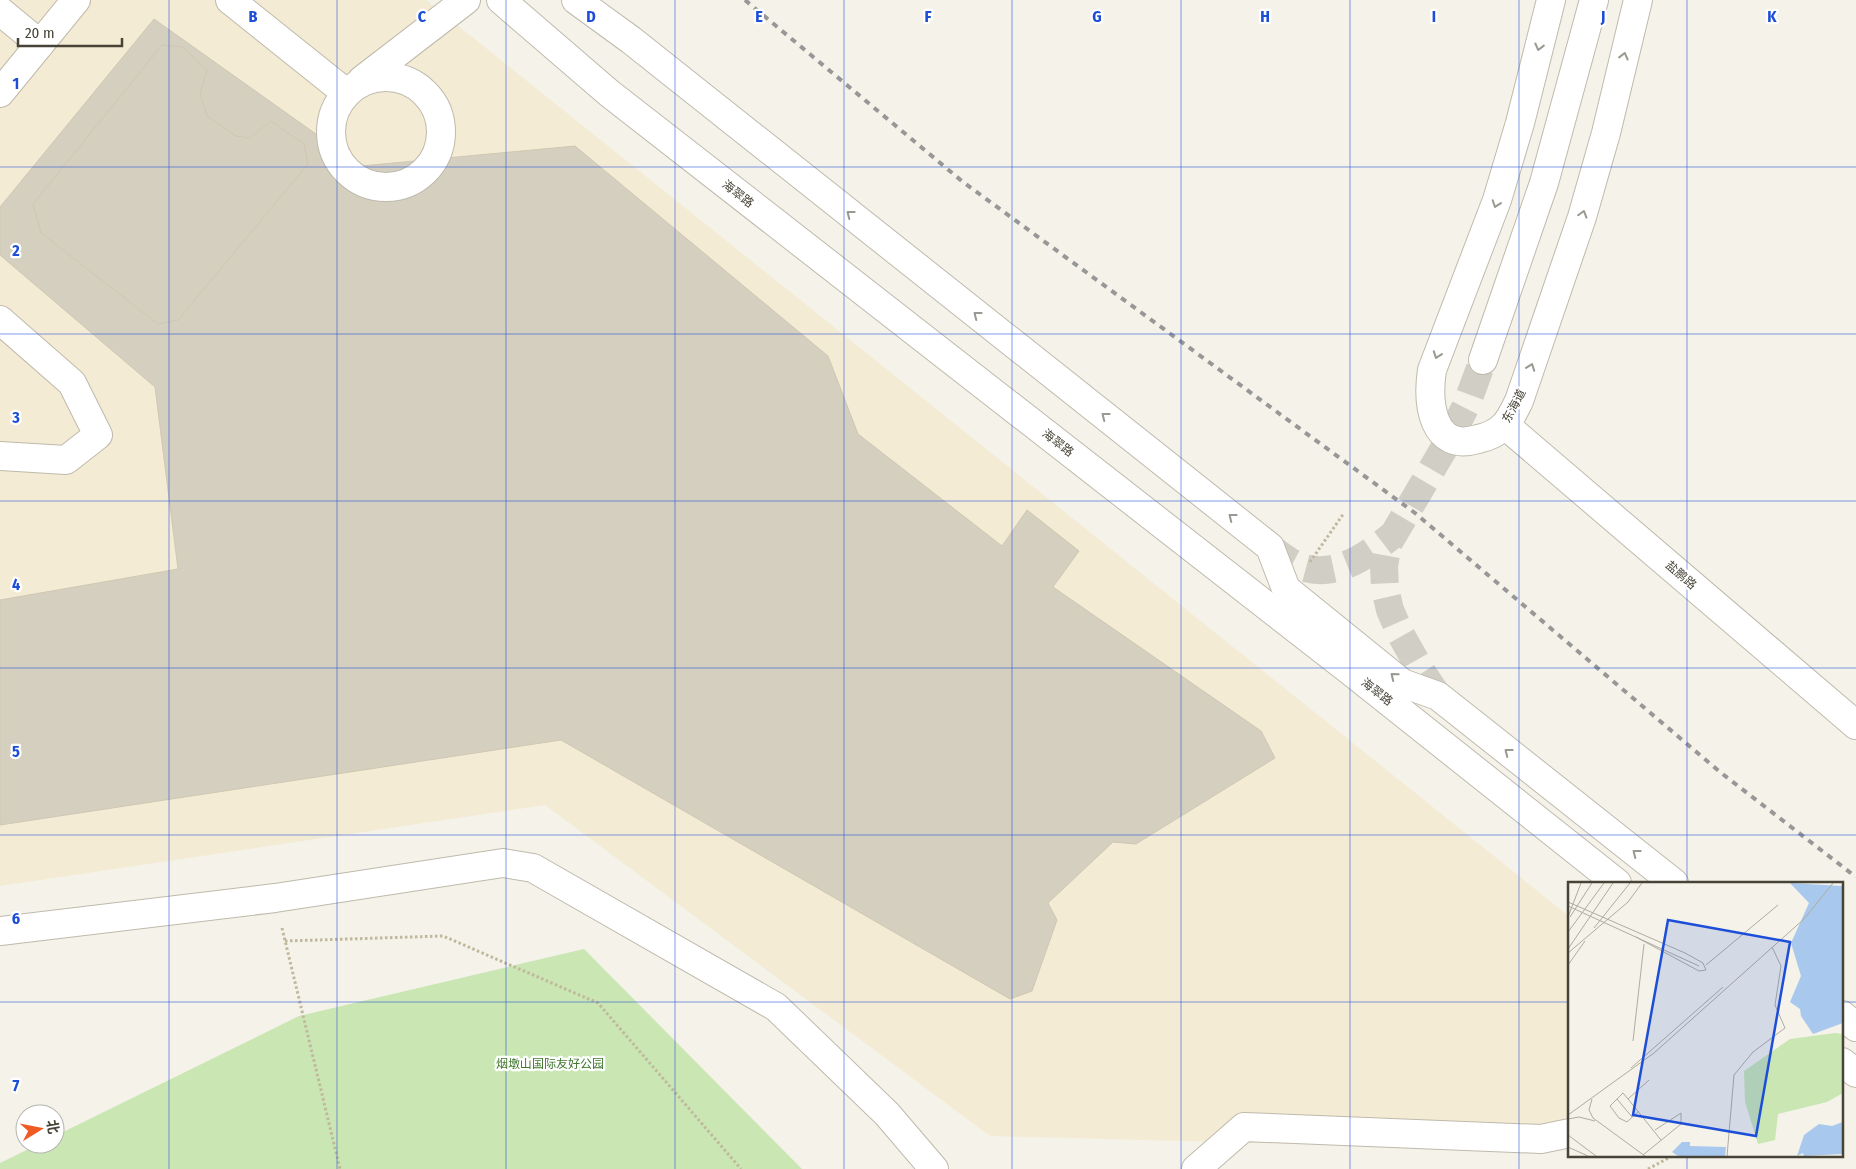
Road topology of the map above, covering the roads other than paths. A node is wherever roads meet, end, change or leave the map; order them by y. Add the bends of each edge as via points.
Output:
1 (76, 0) edge
2 (230, 0) edge
3 (466, 0) edge
4 (501, 0) edge
5 (576, 0) edge
6 (1552, 0) edge
7 (1594, 0) edge
8 (1638, 0) edge
9 (0, 10) edge
10 (40, 44) junction
11 (0, 93) edge
12 (0, 320) edge
13 (1483, 360) tunnel mouth
14 (1505, 425) junction
15 (0, 456) edge
16 (1856, 725) edge
17 (1616, 882) edge
18 (1673, 882) edge
19 (0, 931) edge
20 (1844, 1018) edge
21 (1856, 1027) edge
22 (1844, 1064) edge
23 (1856, 1073) edge
24 (1568, 1133) edge
25 (934, 1169) edge
26 (1196, 1169) edge

1 - 10 street
2 - 3 street via 353,87
4 - 17 street, 海翠路 via 609,93
18 -> 5 street, 海翠路 via 1438,696 1402,683 1286,589 1270,547
6 -> 14 street, 东海道 via 1498,200 1438,352 1430,387 1433,418 1439,429 1454,441 1470,442 1489,436
7 - 13 street via 1544,183
14 -> 8 street, 东海道 via 1519,401 1582,217
9 - 10 street
10 - 11 street
12 - 15 street via 72,383 98,435 66,460
14 - 16 street, 盐鹏路
19 - 25 street via 275,898 504,863 533,868 776,1007 887,1114
20 - 21 street
22 - 23 street
24 - 26 street via 1541,1139 1244,1127

